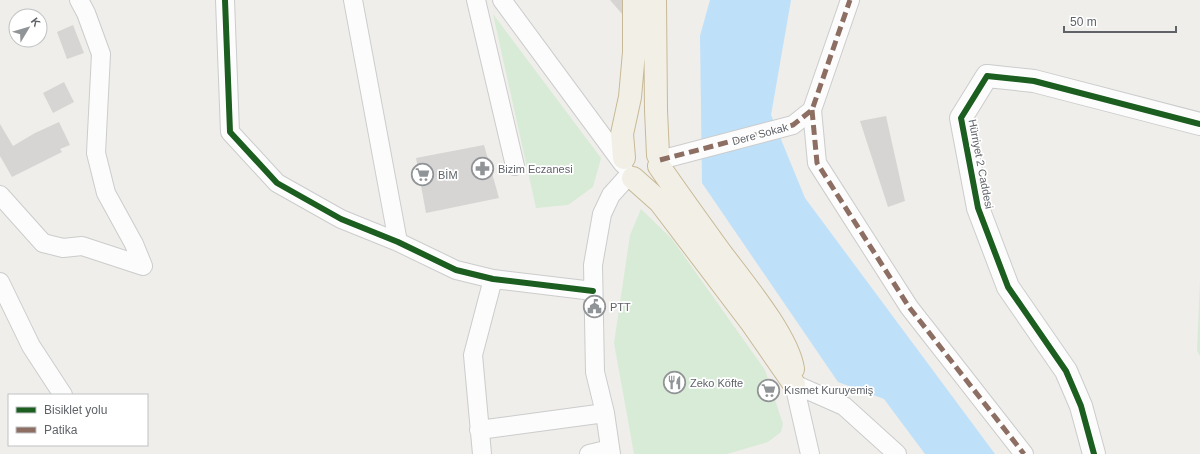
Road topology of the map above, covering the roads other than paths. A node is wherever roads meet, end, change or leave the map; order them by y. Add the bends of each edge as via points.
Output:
1 (79, 0) edge
2 (226, 0) edge
3 (353, 0) edge
4 (476, 0) edge
5 (502, 0) edge
6 (634, 0) edge
7 (655, 0) edge
8 (850, 0) edge
9 (812, 110) junction
10 (1200, 124) edge
11 (659, 160) junction
12 (515, 166) dead end
13 (627, 169) junction
14 (0, 195) edge
15 (398, 242) junction
16 (493, 279) junction
17 (0, 282) edge
18 (593, 291) junction
19 (794, 384) junction
20 (63, 394) edge
21 (605, 413) junction
22 (479, 430) junction
23 (610, 452) edge
24 (805, 453) edge
25 (482, 454) edge
26 (589, 454) edge
27 (897, 454) edge
28 (1024, 454) edge
29 (1094, 454) edge

1 - 14 street via 101,54 96,153 106,193 143,266 82,246 63,248 43,243
2 - 15 street via 230,132 278,183 341,219
3 - 15 street
4 - 12 street
5 - 13 street
6 - 13 highway via 634,52 630,97 622,134
7 - 11 highway
8 - 9 street
9 - 11 street, Dere Sokak via 793,125
9 - 28 street via 817,163 909,307
10 - 29 street, Hürriyet 2 Caddesi via 1034,81 987,76 961,118 978,208 1008,287 1066,371 1081,406
11 - 13 highway via 658,171 649,179 638,180
11 - 13 highway via 651,146 640,144 629,149
11 - 19 highway via 689,210 751,293 784,343 793,367
13 - 18 street via 602,214 593,265
13 - 19 highway via 660,202
15 - 16 street via 456,270
16 - 18 street
16 - 22 street via 472,355
17 - 20 street via 31,346
18 - 21 street via 595,372
19 - 24 street
19 - 27 street via 844,406
21 - 22 street
21 - 23 street
22 - 25 street
23 - 26 street

